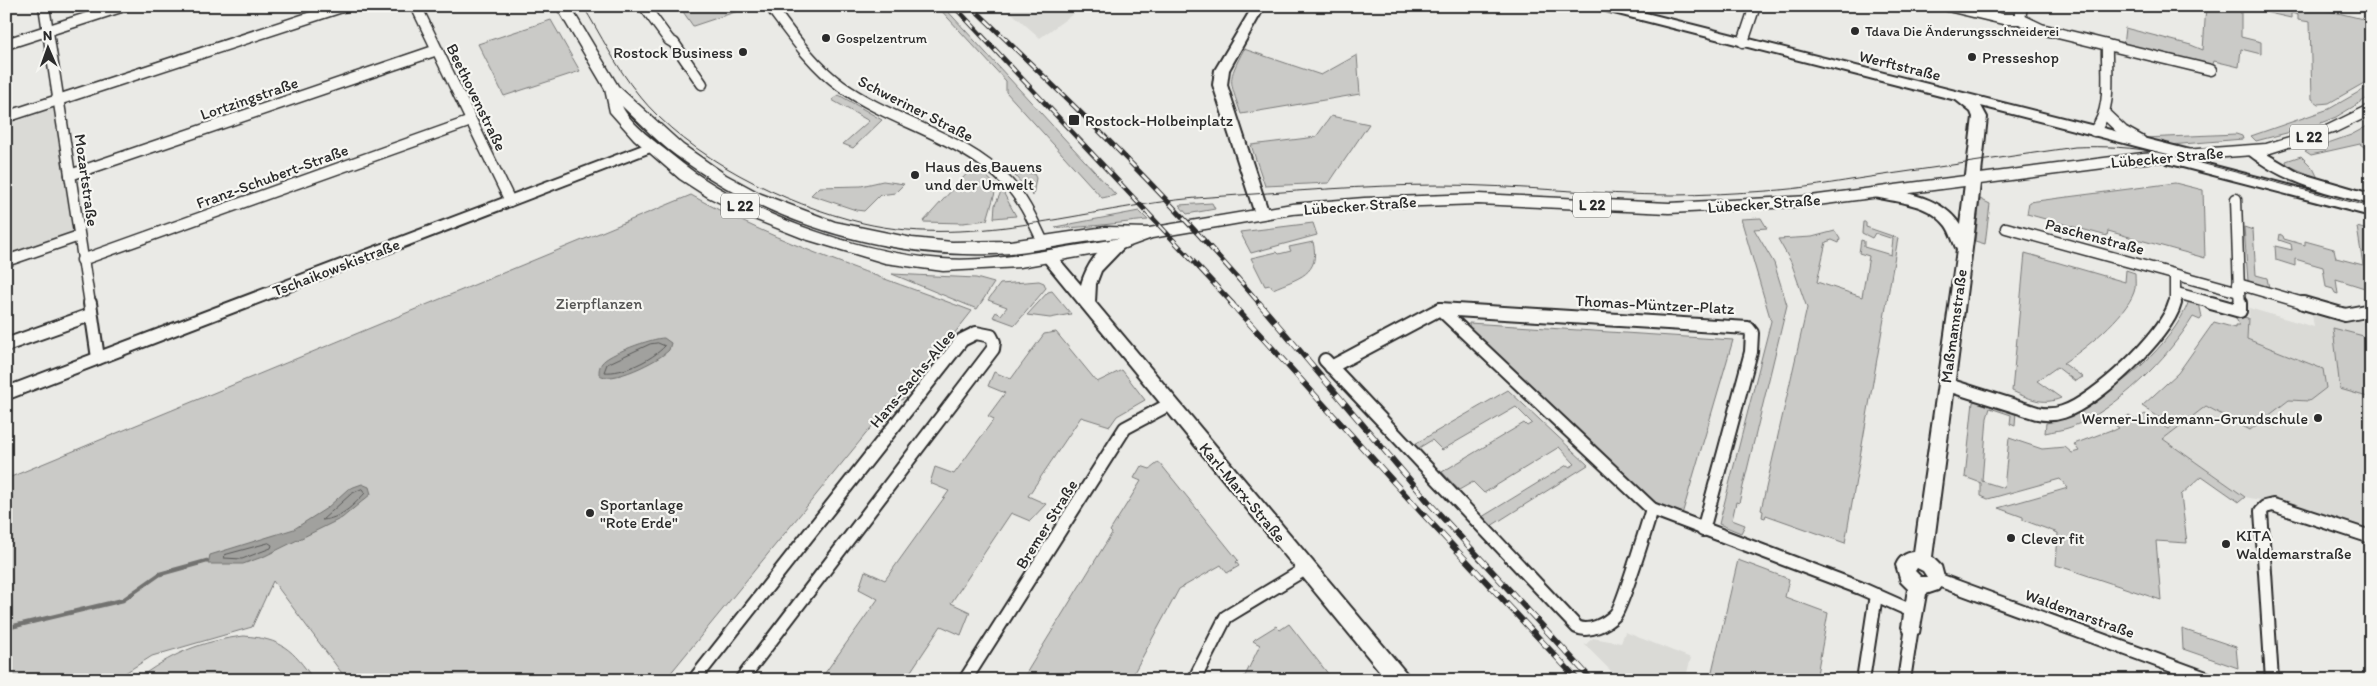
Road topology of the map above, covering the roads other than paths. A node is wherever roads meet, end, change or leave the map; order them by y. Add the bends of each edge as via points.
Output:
1 (44, 6) edge
2 (124, 6) edge
3 (345, 6) edge
4 (416, 6) edge
5 (563, 6) edge
6 (644, 6) edge
7 (770, 6) edge
8 (1259, 6) edge
9 (1602, 6) edge
10 (1755, 6) edge
11 (1948, 6) edge
12 (2022, 6) edge
13 (2020, 19) junction
14 (49, 30) junction
15 (1744, 42) junction
16 (6, 44) edge
17 (2107, 45) junction
18 (437, 50) junction
19 (2211, 70) dead end
20 (702, 84) dead end
21 (612, 89) junction
22 (1962, 98) junction
23 (58, 99) junction
24 (2371, 109) edge
25 (2105, 114) junction
26 (6, 117) edge
27 (1979, 117) joint
28 (471, 120) junction
29 (2094, 131) junction
30 (666, 140) junction
31 (2143, 142) junction
32 (651, 147) junction
33 (2253, 151) junction
34 (2190, 155) junction
35 (1976, 156) joint
36 (2152, 157) junction
37 (70, 175) junction
38 (1973, 180) junction
39 (1880, 193) junction
40 (2236, 198) dead end
41 (2371, 199) edge
42 (510, 201) junction
43 (2371, 211) edge
44 (1262, 214) junction
45 (2006, 228) dead end
46 (1150, 233) junction
47 (79, 236) junction
48 (1119, 244) junction
49 (1045, 249) junction
50 (1964, 250) junction
51 (82, 260) junction
52 (6, 261) edge
53 (2176, 275) junction
54 (2238, 288) junction
55 (2177, 293) junction
56 (1087, 303) junction
57 (1440, 308) junction
58 (2371, 310) edge
59 (90, 315) junction
60 (6, 345) edge
61 (98, 358) junction
62 (1945, 384) junction
63 (6, 394) edge
64 (1170, 404) junction
65 (1652, 509) junction
66 (1703, 530) junction
67 (2371, 537) edge
68 (1307, 568) junction
69 (1927, 582) junction
70 (1876, 595) junction
71 (1913, 620) junction
72 (694, 680) edge
73 (741, 680) edge
74 (965, 680) edge
75 (1194, 680) edge
76 (1400, 680) edge
77 (1863, 680) edge
78 (1904, 680) edge
79 (2211, 680) edge
80 (2272, 680) edge

1 - 14 street, Mozartstraße
2 - 14 street
3 - 23 street
4 - 18 street, Beethovenstraße
5 - 21 main road, L 22
6 - 20 street
7 - 49 street, Schweriner Straße via 809,55 840,85 989,165 1018,192 1030,211
8 - 44 street via 1220,78 1222,93
9 - 15 street, Werftstraße
10 - 15 street
11 - 13 street via 2003,20
12 - 13 street
13 - 17 street via 2041,29
14 - 16 street
14 - 23 street, Mozartstraße
15 - 22 street, Werftstraße
17 - 19 street
17 - 25 street
18 - 28 street, Beethovenstraße
18 - 37 street, Lortzingstraße
21 - 30 main road, L 22
21 - 32 main road, L 22 via 615,109
22 - 27 street, Maßmannstraße
22 - 29 street, Werftstraße
23 - 26 street
23 - 37 street, Mozartstraße
24 - 33 main road, Lübecker Straße / L 22 via 2313,136
25 - 29 street via 2099,128
25 - 31 street via 2115,125
27 - 35 street, Maßmannstraße
28 - 42 street, Beethovenstraße
28 - 51 street, Franz-Schubert-Straße
29 - 31 street, Werftstraße
30 - 32 main road, Tschaikowskistraße
30 - 49 main road, L 22 via 714,174 756,196 804,216 877,239 957,249
31 - 34 street, Werftstraße
32 - 42 street, Tschaikowskistraße
32 - 49 main road, L 22 via 685,175 733,202 788,227 871,254 913,262 961,265 993,264
33 - 34 main road, Lübecker Straße / L 22
33 - 41 street via 2290,176
34 - 36 main road, Lübecker Straße / L 22
35 - 38 street, Maßmannstraße
36 - 38 main road, Lübecker Straße / L 22
36 - 43 street
37 - 47 street, Mozartstraße
38 - 39 main road, Lübecker Straße / L 22
38 - 50 street, Maßmannstraße
39 - 44 main road, Lübecker Straße / L 22 via 1775,204 1704,207 1445,200 1364,203
39 - 50 street via 1937,209 1954,225
40 - 54 street
42 - 61 street, Tschaikowskistraße
44 - 46 main road, Lübecker Straße / L 22
45 - 53 street, Paschenstraße
46 - 48 main road, Lübecker Straße / L 22
46 - 49 main road, Lübecker Straße / L 22 via 1116,230
47 - 51 street, Mozartstraße
47 - 52 street
48 - 49 main road, Lübecker Straße / L 22
48 - 56 street via 1102,256 1093,268 1088,282
49 - 56 street
50 - 62 street, Maßmannstraße
51 - 59 street, Mozartstraße
53 - 54 street, Paschenstraße
53 - 55 street
54 - 55 street via 2240,311
54 - 58 street, Paschenstraße via 2345,315
55 - 62 street via 2174,308 2147,348 2114,378 2062,413 2042,414
56 - 64 street, Karl-Marx-Straße
57 - 65 street
57 - 65 street via 1328,363 1577,627 1583,630 1594,628 1616,614
57 - 66 street, Thomas-Müntzer-Platz via 1748,328 1752,333 1751,352
59 - 60 street
59 - 61 street, Mozartstraße
61 - 63 street, Tschaikowskistraße
62 - 69 street, Maßmannstraße via 1922,561 1934,570
64 - 68 street, Karl-Marx-Straße
64 - 74 street, Bremer Straße via 1125,428
65 - 66 street
66 - 70 street
67 - 80 street via 2273,505 2261,512
68 - 75 street via 1226,617
68 - 76 street, Karl-Marx-Straße
69 - 71 street
69 - 79 street, Waldemarstraße
70 - 71 street
70 - 77 street
71 - 78 street
72 - 73 street, Hans-Sachs-Allee via 962,340 978,332 991,336 994,342 992,350

